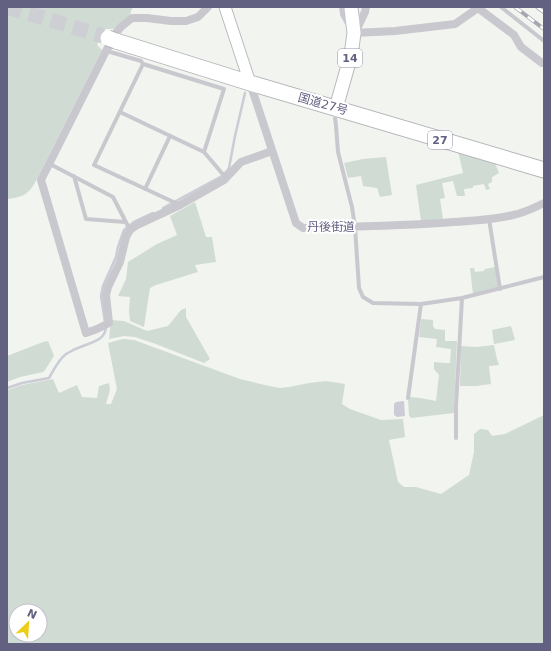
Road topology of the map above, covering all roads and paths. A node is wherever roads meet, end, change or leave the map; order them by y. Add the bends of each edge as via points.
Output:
1 (208, 7) edge
2 (225, 7) edge
3 (343, 7) edge
4 (351, 7) edge
5 (361, 7) edge
6 (366, 7) edge
7 (500, 7) edge
8 (478, 8) edge
9 (354, 33) junction
10 (544, 40) edge
11 (108, 42) junction
12 (143, 64) junction
13 (544, 64) edge
14 (250, 83) junction
15 (336, 108) junction
16 (120, 112) junction
17 (170, 136) junction
18 (272, 151) junction
19 (204, 152) junction
20 (50, 164) junction
21 (544, 170) edge
22 (224, 175) junction
23 (74, 176) junction
24 (145, 189) junction
25 (176, 203) junction
26 (544, 203) edge
27 (489, 219) junction
28 (128, 226) junction
29 (355, 227) junction
30 (544, 277) edge
31 (500, 289) junction
32 (462, 298) junction
33 (420, 304) junction
34 (408, 398) dead end
35 (456, 438) dead end

1 - 11 street via 198,17 186,20 132,18
2 - 14 street, 丹後街道
3 - 9 street
4 - 9 main road, 14
5 - 9 street via 362,14
6 - 9 street via 366,12
7 - 10 lane
8 - 9 street via 455,24
8 - 13 street via 514,35 521,47
9 - 15 main road, 14 via 351,55
11 - 12 lane
11 - 14 highway, 国道27号 / 27
11 - 20 street
12 - 16 lane
12 - 19 lane via 224,89
14 - 15 highway, 国道27号 / 27
14 - 18 street, 丹後街道
15 - 21 highway, 国道27号 / 27
15 - 29 lane via 338,152
16 - 17 lane
16 - 24 lane via 94,165
17 - 19 lane
17 - 24 lane
18 - 22 street via 241,162
18 - 29 street, 丹後街道 via 296,223 302,228
19 - 22 lane
20 - 23 lane
20 - 28 street via 41,180 86,333 109,323 106,295 120,262
22 - 25 street
23 - 28 lane via 113,197
23 - 28 lane via 86,219
24 - 25 lane
25 - 28 street via 168,211 137,225
26 - 27 street, 丹後街道 via 513,215
27 - 29 street, 丹後街道
27 - 31 lane
29 - 33 lane via 359,288 363,297 374,303
30 - 31 lane
31 - 32 lane
32 - 33 lane
32 - 35 lane
33 - 34 lane

